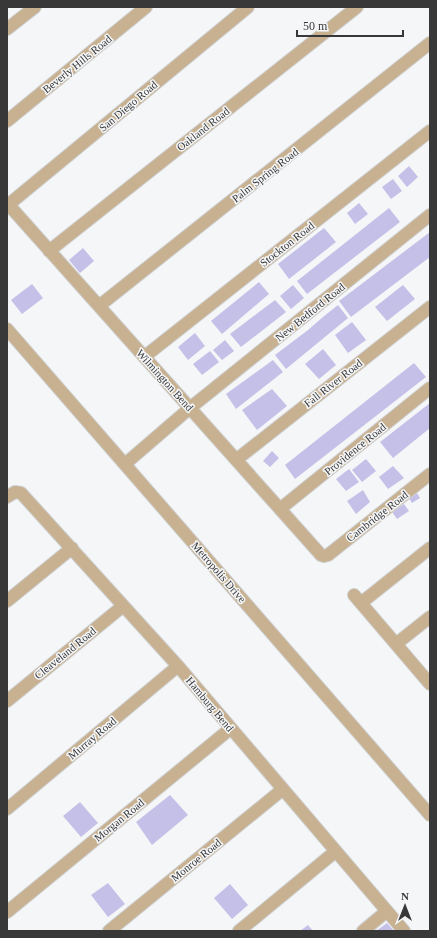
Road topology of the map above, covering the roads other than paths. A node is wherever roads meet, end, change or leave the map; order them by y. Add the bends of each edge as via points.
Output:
1 (35, 7) edge
2 (146, 7) edge
3 (248, 7) edge
4 (358, 7) edge
5 (7, 29) edge
6 (430, 44) edge
7 (7, 121) edge
8 (430, 131) edge
9 (8, 204) edge
10 (430, 215) edge
11 (50, 251) junction
12 (99, 306) junction
13 (430, 307) edge
14 (7, 329) edge
15 (144, 357) junction
16 (430, 388) edge
17 (190, 408) junction
18 (236, 460) junction
19 (125, 464) junction
20 (430, 474) edge
21 (7, 497) edge
22 (280, 509) junction
23 (72, 548) junction
24 (430, 548) edge
25 (324, 556) joint
26 (7, 601) edge
27 (123, 606) junction
28 (430, 617) edge
29 (396, 644) junction
30 (178, 666) junction
31 (430, 683) edge
32 (7, 701) edge
33 (230, 729) junction
34 (284, 789) junction
35 (7, 810) edge
36 (430, 815) edge
37 (336, 851) junction
38 (387, 911) junction
39 (7, 912) edge
40 (109, 931) edge
41 (239, 931) edge
42 (363, 931) edge
43 (404, 931) edge

1 - 5 street
2 - 7 street, Beverly Hills Road
3 - 9 street, San Diego Road
4 - 11 street, Oakland Road
6 - 12 street, Palm Spring Road
8 - 15 street, Stockton Road
9 - 11 street, Wilmington Bend
10 - 17 street, New Bedford Road
11 - 12 street, Wilmington Bend
12 - 15 street, Wilmington Bend
13 - 18 street, Fall River Road
14 - 19 street, Metropolis Drive
15 - 17 street, Wilmington Bend
16 - 22 street, Providence Road
17 - 18 street, Wilmington Bend
17 - 19 street, New Bedford Road
18 - 22 street, Wilmington Bend
19 - 36 street, Metropolis Drive
20 - 25 street, Cambridge Road
21 - 23 street, Hamburg Bend via 15,492 21,493
22 - 25 street, Wilmington Bend
23 - 26 street
23 - 27 street, Hamburg Bend
24 - 29 street via 358,599
27 - 30 street, Hamburg Bend
27 - 32 street, Cleaveland Road
28 - 29 street
29 - 31 street
30 - 33 street, Hamburg Bend
30 - 35 street, Murray Road
33 - 34 street, Hamburg Bend
33 - 39 street, Morgan Road
34 - 37 street, Hamburg Bend
34 - 40 street, Monroe Road
37 - 38 street, Hamburg Bend
37 - 41 street
38 - 42 street
38 - 43 street, Hamburg Bend

